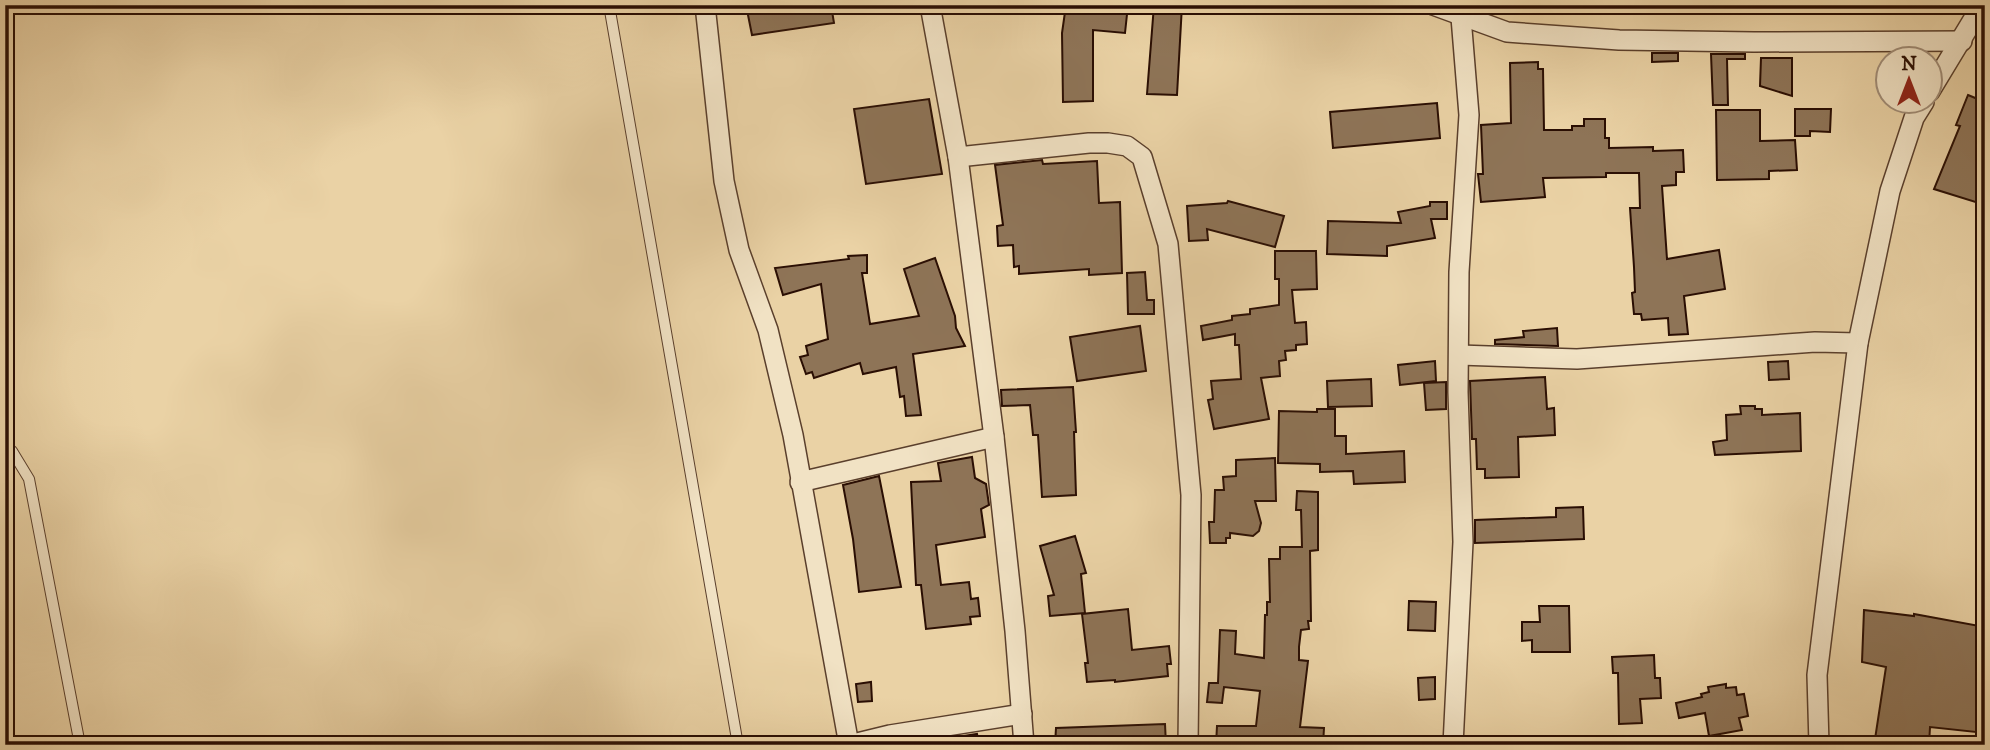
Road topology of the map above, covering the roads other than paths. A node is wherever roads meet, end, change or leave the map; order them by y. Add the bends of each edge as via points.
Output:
1 (609, 5) edge
2 (705, 5) edge
3 (930, 5) edge
4 (1433, 5) edge
5 (1982, 5) edge
6 (1460, 9) edge
7 (1962, 41) junction
8 (1944, 69) edge
9 (1915, 116) edge
10 (958, 157) junction
11 (1858, 343) junction
12 (1458, 355) junction
13 (995, 437) junction
14 (5, 449) edge
15 (800, 482) junction
16 (1023, 714) junction
17 (80, 745) edge
18 (738, 745) edge
19 (849, 745) edge
20 (1024, 745) edge
21 (1188, 745) edge
22 (1453, 745) edge
23 (1819, 745) edge

1 - 18 lane
2 - 15 street via 724,181 739,250 768,330
3 - 10 street
4 - 6 street
5 - 7 street
6 - 7 street via 1507,32 1619,40
6 - 12 street via 1469,115 1460,229
7 - 8 street
9 - 11 street via 1890,191
10 - 13 street
10 - 21 street via 1108,143 1126,146 1142,157 1168,244 1191,495
11 - 12 street via 1577,359
11 - 23 street via 1817,675
12 - 22 street via 1463,542
13 - 15 street
13 - 16 street
14 - 17 lane via 12,450 29,479
15 - 19 street
16 - 19 street
16 - 20 street

